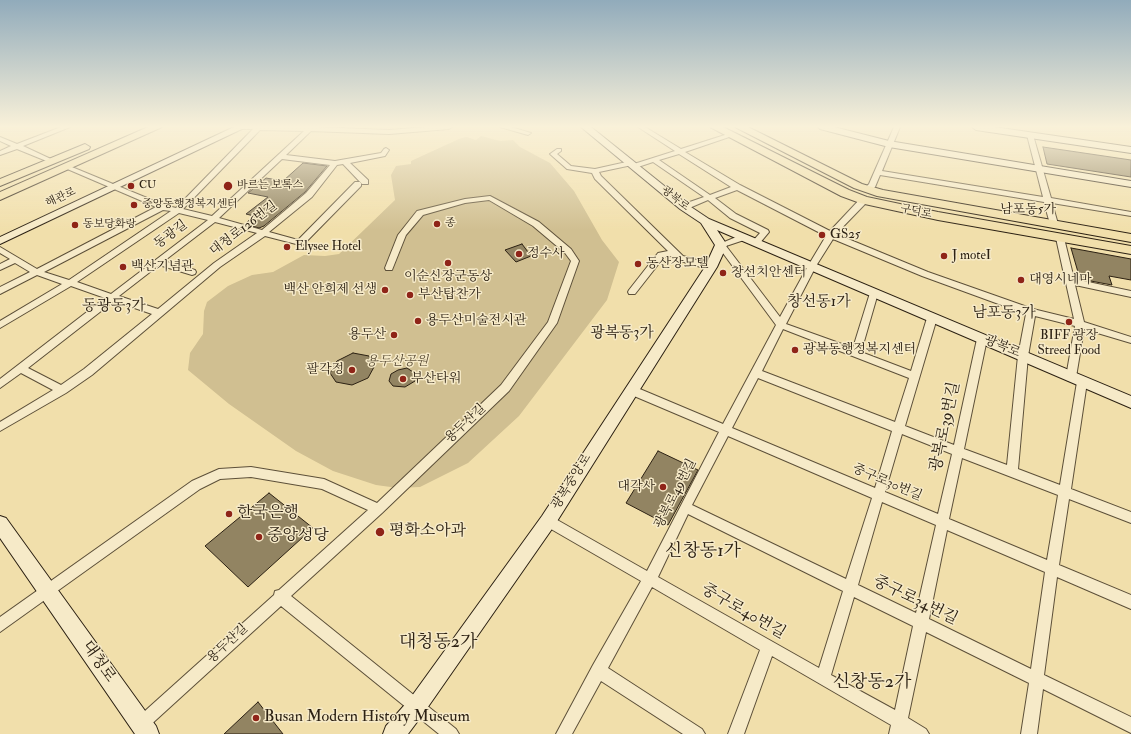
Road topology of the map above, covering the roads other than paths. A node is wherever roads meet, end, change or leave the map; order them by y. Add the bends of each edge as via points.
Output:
1 (51, 161) edge
2 (78, 161) edge
3 (168, 161) edge
4 (226, 161) edge
5 (276, 161) edge
6 (319, 161) edge
7 (349, 161) edge
8 (561, 161) edge
9 (629, 161) edge
10 (647, 161) edge
11 (656, 161) edge
12 (694, 161) edge
13 (783, 161) edge
14 (803, 161) edge
15 (882, 161) edge
16 (993, 161) edge
17 (1037, 161) edge
18 (345, 162) junction
19 (335, 163) junction
20 (633, 164) junction
21 (67, 166) junction
22 (1039, 169) junction
23 (595, 171) junction
24 (877, 172) junction
25 (0, 183) edge
26 (1131, 184) edge
27 (114, 187) junction
28 (737, 187) junction
29 (866, 195) junction
30 (0, 196) edge
31 (710, 198) junction
32 (1047, 200) junction
33 (162, 207) junction
34 (684, 207) junction
35 (177, 211) junction
36 (1131, 214) edge
37 (214, 219) junction
38 (705, 221) junction
39 (1054, 224) junction
40 (263, 232) junction
41 (831, 234) junction
42 (1060, 238) junction
43 (1131, 238) edge
44 (750, 240) junction
45 (0, 241) edge
46 (721, 244) junction
47 (0, 249) edge
48 (1131, 250) edge
49 (674, 253) junction
50 (16, 259) junction
51 (157, 262) junction
52 (812, 266) junction
53 (0, 267) edge
54 (710, 267) junction
55 (389, 268) dead end
56 (36, 272) junction
57 (192, 272) dead end
58 (1068, 282) junction
59 (70, 283) junction
60 (0, 291) edge
61 (632, 292) dead end
62 (874, 293) junction
63 (1131, 294) edge
64 (111, 297) junction
65 (1031, 312) junction
66 (160, 313) junction
67 (932, 318) junction
68 (1080, 324) junction
69 (0, 325) edge
70 (781, 325) junction
71 (982, 339) junction
72 (1131, 340) edge
73 (856, 353) junction
74 (1023, 356) junction
75 (19, 368) junction
76 (755, 373) junction
77 (915, 376) junction
78 (1077, 379) junction
79 (0, 384) edge
80 (62, 390) junction
81 (631, 390) junction
82 (1131, 402) edge
83 (0, 427) edge
84 (899, 428) junction
85 (725, 430) junction
86 (958, 451) junction
87 (1012, 472) junction
88 (1065, 493) junction
89 (878, 495) junction
90 (684, 507) junction
91 (378, 509) junction
92 (1131, 518) edge
93 (548, 521) junction
94 (943, 522) junction
95 (0, 524) edge
96 (1052, 569) junction
97 (650, 578) junction
98 (850, 588) junction
99 (47, 591) junction
100 (280, 596) junction
101 (1131, 602) edge
102 (921, 623) junction
103 (0, 625) edge
104 (768, 647) junction
105 (598, 670) junction
106 (823, 678) junction
107 (1037, 679) junction
108 (416, 707) junction
109 (1131, 725) edge
110 (899, 728) edge
111 (145, 729) edge
112 (394, 734) edge
113 (451, 734) edge
114 (564, 734) edge
115 (697, 734) edge
116 (736, 734) edge
117 (921, 734) edge
118 (1029, 734) edge

1 - 25 main road
2 - 21 main road
3 - 27 main road, 해관로
4 - 35 street
5 - 37 street, 동광길
6 - 19 street
7 - 18 street
8 - 23 street via 569,168
9 - 20 main road, 광복로
10 - 20 street
11 - 31 street
12 - 28 street
13 - 29 main road, 구덕로 via 845,192
14 - 29 main road, 구덕로
15 - 24 street, 광복로49번길
16 - 22 main road
17 - 22 street
18 - 19 street
18 - 40 street via 362,183 300,243
19 - 40 street, 대청로126번길 via 309,195
20 - 23 street
20 - 34 main road, 광복로
21 - 27 street
21 - 30 main road
22 - 26 main road
22 - 32 street
23 - 49 street via 598,177
24 - 29 street, 광복로49번길
24 - 32 street
27 - 33 street
27 - 45 main road, 해관로
28 - 31 street
28 - 41 street
29 - 39 main road, 구덕로 via 902,198
29 - 41 street, 광복로49번길
29 - 42 main road, 구덕로 via 902,209
31 - 34 street
31 - 44 street, 광복로 via 733,216 765,232
32 - 36 street
32 - 39 street
33 - 35 street
33 - 56 street
34 - 38 main road, 광복로
35 - 37 street
35 - 59 street
37 - 40 street
37 - 51 street, 동광길
38 - 44 main road, 광복로
38 - 46 main road
39 - 43 main road, 구덕로
40 - 66 street, 대청로126번길 via 217,265
41 - 52 street, 광복로49번길
41 - 65 street via 925,274
42 - 48 main road, 구덕로
42 - 58 street
44 - 46 street
44 - 52 main road, 광복로
46 - 54 main road, 광복중앙로
46 - 70 street
47 - 50 street
49 - 54 street via 680,258
49 - 61 street via 661,255
50 - 53 street
50 - 56 street
51 - 57 street
51 - 64 street, 동광길
52 - 62 main road, 광복로
52 - 70 street, 광복로49번길
54 - 81 main road, 광복중앙로
55 - 91 street, 용두산길 via 402,235 420,213 490,198 536,224 568,251 575,261 552,323 505,388
56 - 59 street
56 - 60 street
58 - 63 street
58 - 68 street
59 - 64 street
59 - 69 street
62 - 67 main road, 광복로
62 - 73 street
64 - 66 street
64 - 75 street, 동광길
65 - 68 street
65 - 74 street
66 - 80 street, 대청로126번길
67 - 71 main road, 광복로
67 - 77 street
68 - 72 street
68 - 78 street
70 - 73 street
70 - 76 street, 광복로49번길
71 - 74 main road, 광복로
71 - 86 street, 광복로39번길
73 - 77 street
74 - 78 main road, 광복로
74 - 87 street
75 - 79 street, 동광길
75 - 80 street
76 - 84 street
76 - 85 street, 광복로49번길
77 - 84 street
78 - 82 main road, 광복로
78 - 88 street
80 - 83 street, 대청로126번길
81 - 85 street, 중구로30번길
81 - 93 main road, 광복중앙로
84 - 86 street
84 - 89 street
85 - 89 street, 중구로30번길
85 - 90 street, 광복로49번길
86 - 87 street
86 - 94 street, 광복로39번길
87 - 88 street
88 - 92 street
88 - 96 street
89 - 94 street, 중구로30번길
89 - 98 street
90 - 97 street, 광복로49번길
90 - 98 street, 중구로34번길
91 - 99 street via 324,484 251,472 219,474 196,485
91 - 100 street, 용두산길
93 - 97 street, 중구로40번길
93 - 108 main road, 광복중앙로
94 - 96 street, 중구로30번길
94 - 102 street, 광복로39번길
95 - 99 main road, 대청로
96 - 101 street, 중구로30번길
96 - 107 street
97 - 104 street, 중구로40번길
97 - 105 street, 광복로49번길
98 - 102 street, 중구로34번길
98 - 106 street
99 - 103 street
99 - 111 main road, 대청로
100 - 108 street
100 - 111 street, 용두산길
102 - 107 street, 중구로34번길
102 - 110 street, 광복로39번길
104 - 106 street, 중구로40번길
104 - 116 street
105 - 114 street, 광복로49번길
105 - 115 street
106 - 110 street, 중구로40번길
107 - 109 street, 중구로34번길
107 - 118 street
108 - 112 main road, 광복중앙로
108 - 113 street
110 - 117 street, 중구로40번길

